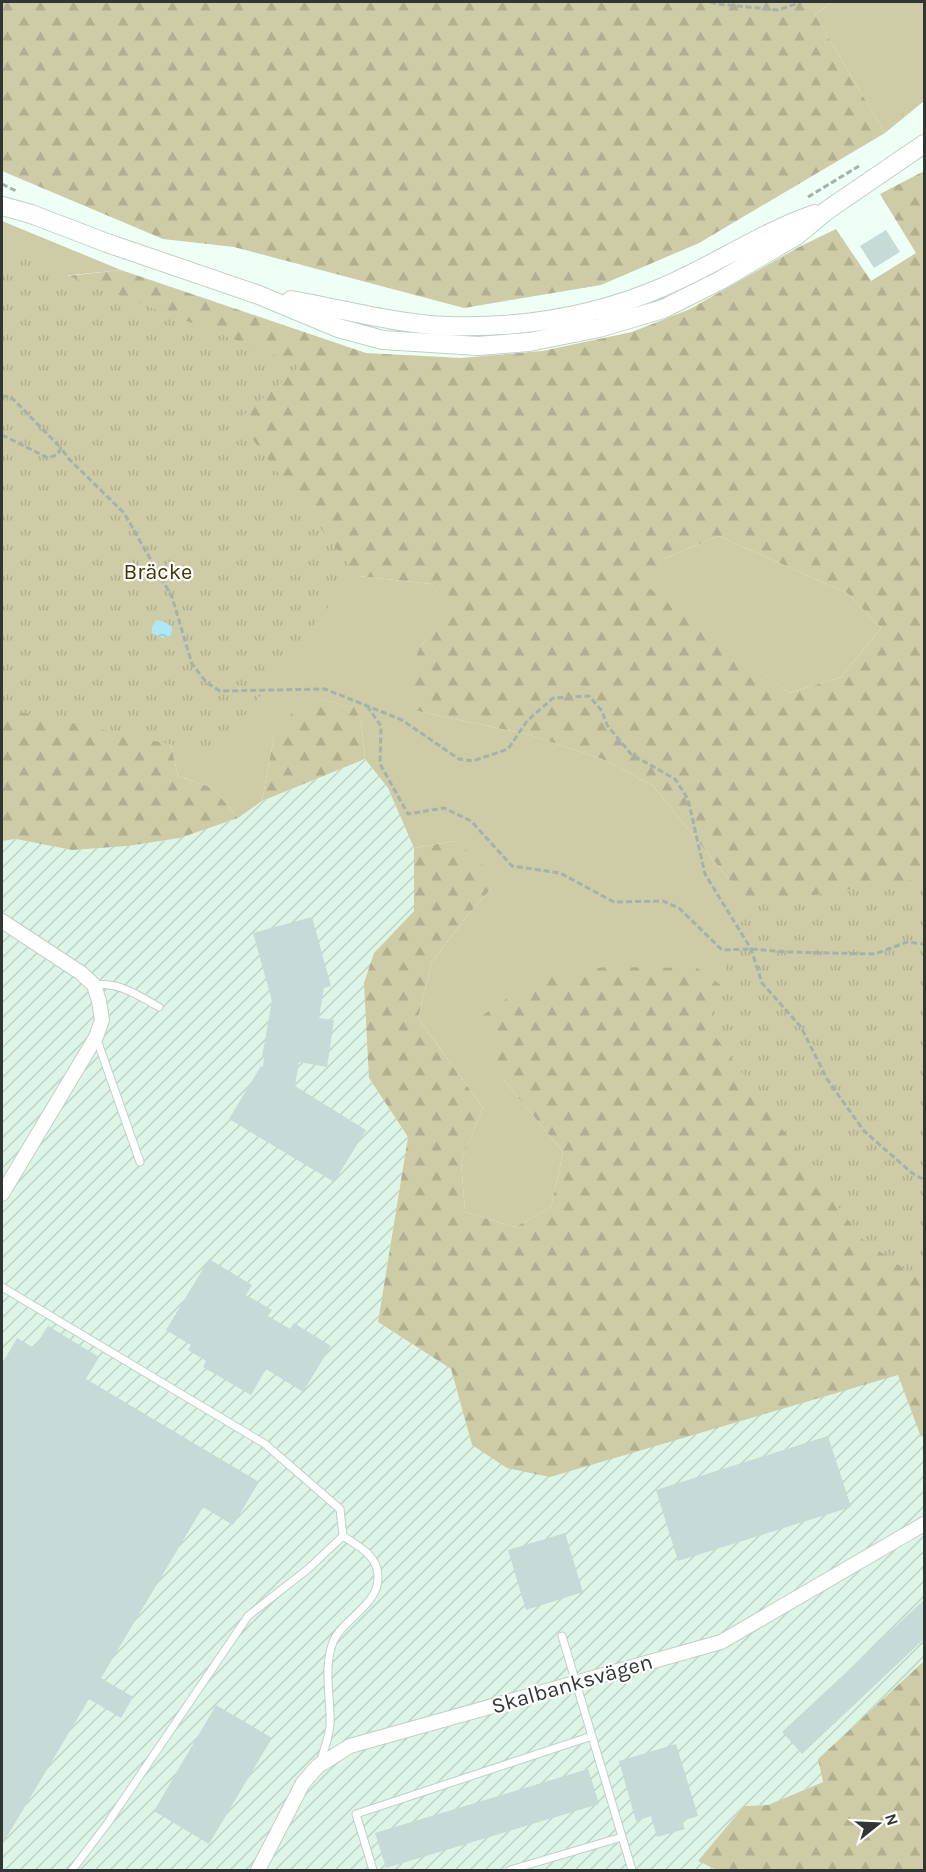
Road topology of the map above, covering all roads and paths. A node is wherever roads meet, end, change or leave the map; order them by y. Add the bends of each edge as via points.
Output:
1 (710, 2) edge
2 (802, 2) edge
3 (924, 144) edge
4 (860, 165) dead end
5 (2, 184) edge
6 (22, 193) dead end
7 (2, 198) edge
8 (804, 200) dead end
9 (2, 206) edge
10 (31, 213) junction
11 (2, 396) edge
12 (2, 435) edge
13 (61, 448) junction
14 (366, 705) junction
15 (2, 921) edge
16 (924, 944) edge
17 (751, 949) junction
18 (94, 985) junction
19 (159, 1007) dead end
20 (96, 1037) junction
21 (140, 1162) dead end
22 (924, 1180) edge
23 (2, 1194) edge
24 (2, 1287) edge
25 (924, 1524) edge
26 (343, 1536) junction
27 (562, 1636) dead end
28 (576, 1683) junction
29 (592, 1736) junction
30 (318, 1766) junction
31 (622, 1837) junction
32 (72, 1870) edge
33 (258, 1870) edge
34 (373, 1870) edge
35 (510, 1870) edge
36 (632, 1870) edge

1 - 2 path via 778,10
3 - 10 main road via 826,211 791,222 664,287 616,305 553,320 501,325 448,326 401,321 259,295
4 - 8 path
5 - 6 path
7 - 10 main road
9 - 10 main road
11 - 13 path via 11,397
12 - 13 path via 48,458 57,455
13 - 14 path via 124,513 172,597 192,664 206,682 220,691 325,689
14 - 17 path via 381,726 380,764 408,814 444,808 471,821 512,866 560,873 614,902 663,901 679,908 722,950
14 - 17 path via 402,720 459,759 473,761 508,749 526,721 553,698 589,696 631,754 675,779 682,789 688,799 705,874
15 - 18 street
16 - 17 path via 907,942 875,954
17 - 22 path via 762,983 801,1027 827,1078 864,1131
18 - 19 lane via 120,986
18 - 20 street via 102,1020
20 - 21 lane
20 - 23 street
24 - 26 lane via 265,1444 340,1509
25 - 28 street, Skalbanksvägen via 721,1642
26 - 30 lane via 370,1554 378,1577 366,1604 341,1629 330,1650 330,1726
26 - 32 lane via 248,1616
27 - 28 lane
28 - 29 lane
28 - 30 street, Skalbanksvägen via 350,1746
29 - 31 lane
29 - 34 lane via 356,1814
30 - 33 street, Skalbanksvägen via 292,1801
31 - 35 lane
31 - 36 lane

